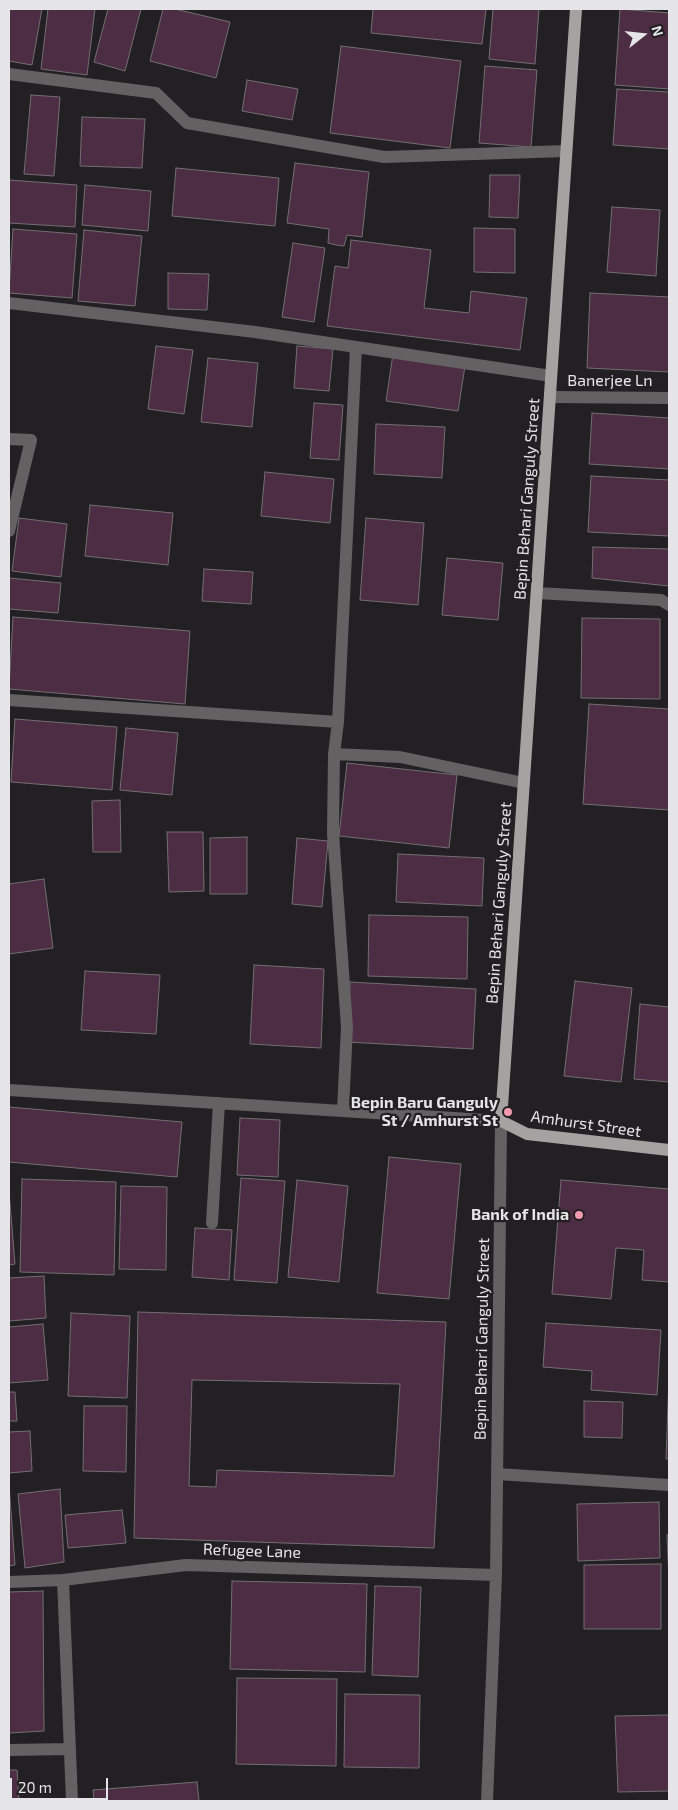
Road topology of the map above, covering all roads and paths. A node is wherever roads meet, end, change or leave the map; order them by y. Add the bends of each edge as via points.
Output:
1 (576, 9) edge
2 (9, 74) edge
3 (566, 151) junction
4 (9, 303) edge
5 (356, 347) junction
6 (551, 376) junction
7 (550, 397) junction
8 (669, 398) edge
9 (9, 439) edge
10 (9, 531) edge
11 (537, 593) junction
12 (669, 605) edge
13 (9, 700) edge
14 (338, 722) junction
15 (334, 754) junction
16 (524, 783) junction
17 (9, 1090) edge
18 (219, 1103) junction
19 (343, 1110) junction
20 (501, 1120) junction
21 (669, 1150) edge
22 (212, 1223) dead end
23 (497, 1474) junction
24 (669, 1485) edge
25 (496, 1575) junction
26 (63, 1580) junction
27 (9, 1582) edge
28 (9, 1750) edge
29 (69, 1750) junction
30 (72, 1801) edge
31 (487, 1801) edge

1 - 3 main road, Bepin Behari Ganguly Street
2 - 3 street via 156,93 187,123 384,157
3 - 6 main road, Bepin Behari Ganguly Street
4 - 5 street
5 - 6 street
5 - 14 street
6 - 7 main road, Bepin Behari Ganguly Street
7 - 8 street, Banerjee Ln
7 - 11 main road, Bepin Behari Ganguly Street
9 - 10 street via 31,440
11 - 12 street via 661,600
11 - 16 main road, Bepin Behari Ganguly Street
13 - 14 street
14 - 15 street
15 - 16 street via 400,757
15 - 19 street via 332,833 347,1027
16 - 20 main road, Bepin Behari Ganguly Street
17 - 18 street
18 - 19 street
18 - 22 street
19 - 20 street
20 - 21 main road, Amhurst Street via 527,1134
20 - 23 street, Bepin Behari Ganguly Street
23 - 24 street
23 - 25 street, Bepin Behari Ganguly Street
25 - 26 street, Refugee Lane via 186,1565
25 - 31 street, Bepin Behari Ganguly Street
26 - 27 street, Refugee Lane
26 - 29 street
28 - 29 street
29 - 30 street

